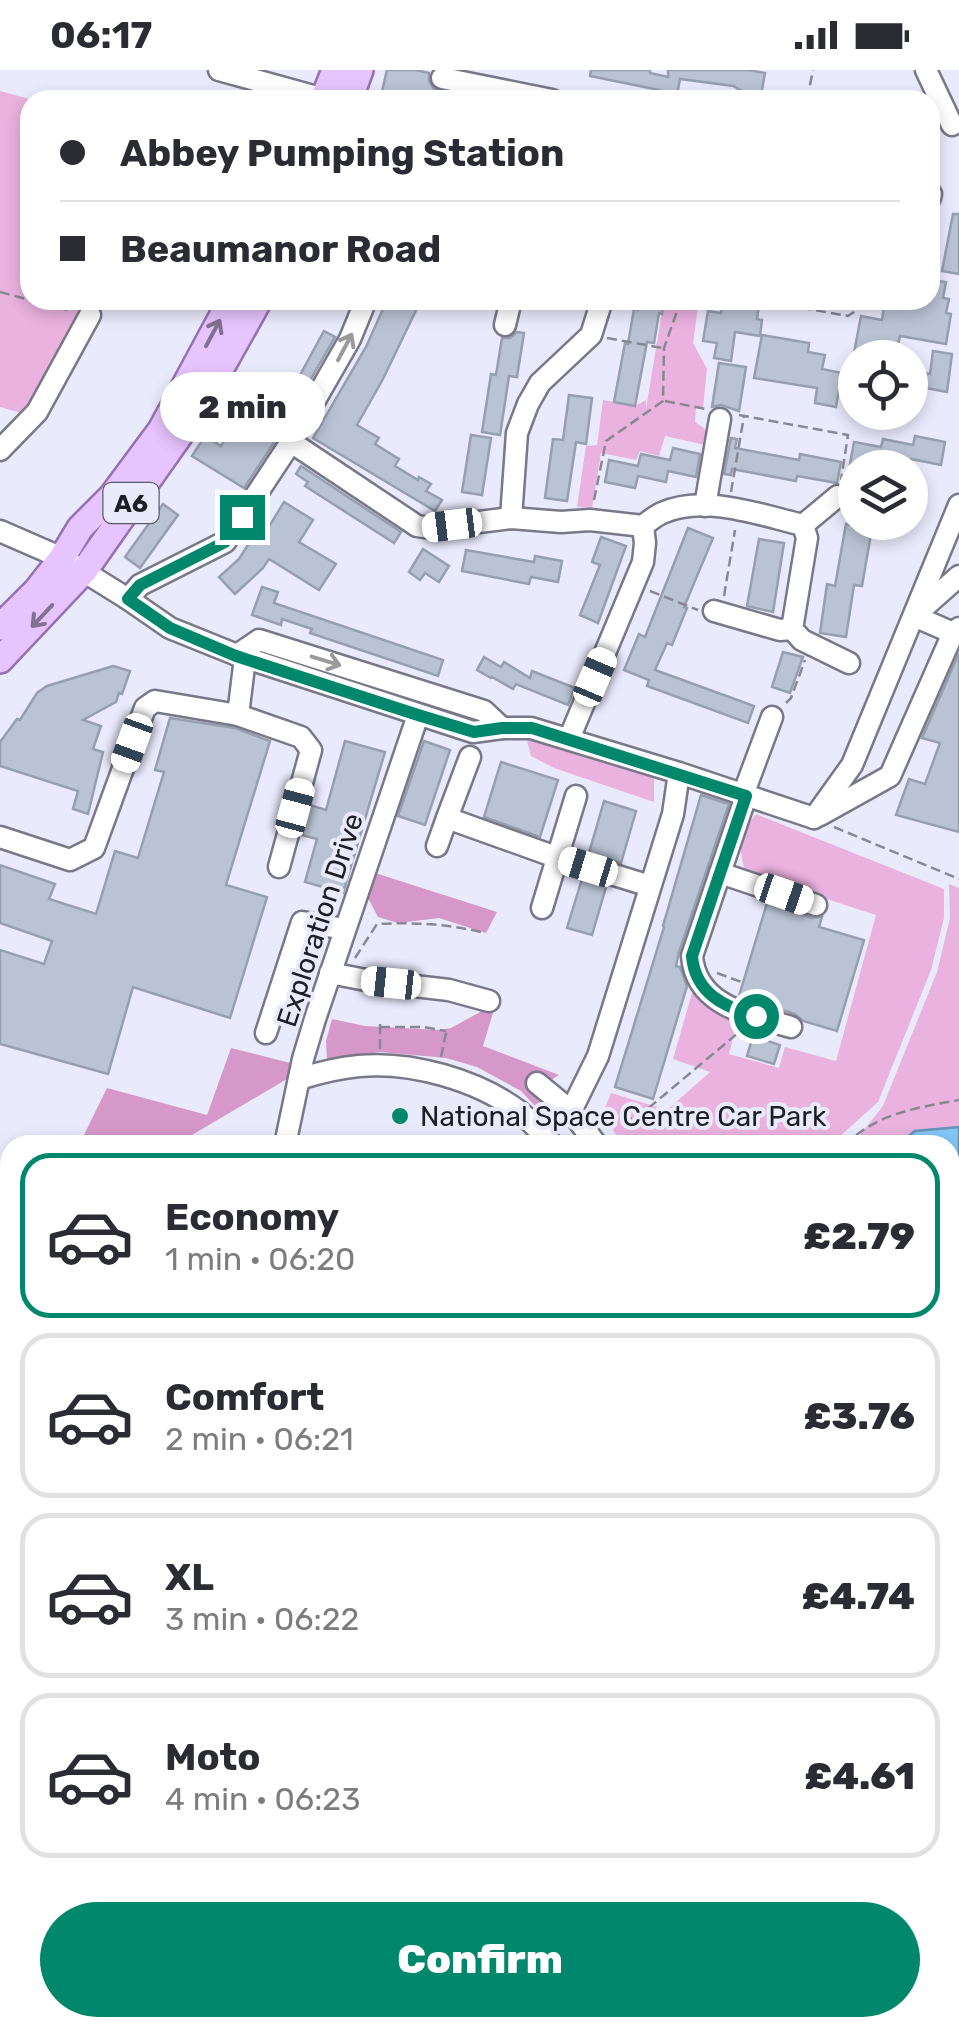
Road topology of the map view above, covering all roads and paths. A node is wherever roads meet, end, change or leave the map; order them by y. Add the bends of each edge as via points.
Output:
1 (220, 70) edge
2 (360, 70) edge
3 (443, 74) edge
4 (297, 90) edge
5 (341, 90) edge
6 (510, 90) edge
7 (940, 100) edge
8 (952, 125) dead end
9 (70, 310) edge
10 (227, 310) edge
11 (253, 310) edge
12 (362, 310) edge
13 (508, 310) edge
14 (599, 310) edge
15 (677, 310) edge
16 (814, 310) edge
17 (857, 310) edge
18 (90, 315) joint
19 (505, 325) dead end
20 (591, 335) junction
21 (664, 348) junction
22 (663, 401) junction
23 (722, 414) junction
24 (744, 416) junction
25 (291, 442) junction
26 (0, 450) edge
27 (848, 450) edge
28 (838, 503) edge
29 (959, 505) edge
30 (706, 506) junction
31 (733, 509) junction
32 (511, 518) junction
33 (590, 520) junction
34 (803, 525) junction
35 (642, 526) junction
36 (0, 530) edge
37 (73, 565) junction
38 (959, 576) edge
39 (634, 584) junction
40 (128, 599) junction
41 (718, 612) junction
42 (914, 616) junction
43 (0, 627) edge
44 (792, 629) junction
45 (956, 630) edge
46 (240, 657) junction
47 (805, 659) dead end
48 (0, 660) edge
49 (849, 663) dead end
50 (418, 715) junction
51 (238, 716) junction
52 (772, 716) joint
53 (502, 728) junction
54 (569, 739) junction
55 (470, 757) dead end
56 (679, 773) junction
57 (745, 795) junction
58 (576, 796) dead end
59 (447, 818) junction
60 (814, 818) junction
61 (0, 837) edge
62 (437, 846) dead end
63 (556, 857) junction
64 (279, 867) dead end
65 (720, 873) junction
66 (959, 880) edge
67 (650, 886) junction
68 (816, 905) dead end
69 (542, 908) dead end
70 (344, 930) junction
71 (480, 935) dead end
72 (693, 964) junction
73 (337, 974) junction
74 (744, 983) dead end
75 (489, 1001) dead end
76 (756, 1016) junction
77 (791, 1027) dead end
78 (266, 1032) dead end
79 (380, 1065) junction
80 (438, 1073) junction
81 (298, 1080) junction
82 (538, 1083) dead end
83 (959, 1100) edge
84 (571, 1111) junction
85 (288, 1135) edge
86 (543, 1135) edge
87 (582, 1135) edge
88 (598, 1135) edge
89 (856, 1135) edge

1 - 4 street
2 - 5 main road
3 - 6 street
7 - 8 street
9 - 18 path
37 -> 10 main road, A6 via 80,528 161,430
11 - 37 main road, A6 via 179,436
25 -> 12 street
13 - 19 street
14 - 20 street
15 - 21 path
16 - 17 path via 848,316
18 - 26 street via 37,412
20 - 21 path
20 - 32 street via 540,383 528,404 517,433
21 - 22 path
22 - 23 path
22 - 33 path via 606,441
23 - 24 path
23 - 30 street
24 - 27 path via 848,435
24 - 31 path
25 - 32 street via 417,526
25 - 40 street via 225,542 140,585
28 - 34 street
29 - 42 street
30 - 31 street
30 - 35 street via 679,508
31 - 34 street
31 - 41 path
32 - 33 street
33 - 35 street
34 - 44 street via 807,538
35 - 39 street via 644,562
36 - 37 street
37 - 40 street
37 - 43 main road, A6
37 -> 48 main road, A6
38 - 42 street
39 - 41 path via 696,610
39 - 54 street
40 - 46 street via 170,628
41 - 44 street
42 - 45 street
42 - 60 street via 852,765
44 - 49 street
45 - 60 street via 890,776
46 - 50 street
46 - 51 street
46 -> 53 street via 258,640 484,711
47 - 52 path via 790,698
50 - 53 street via 474,732
50 - 70 street, Exploration Drive
51 - 61 street via 155,701 145,708 94,848 70,860
51 - 64 street via 301,737 311,750
52 - 57 street
53 - 54 street
54 - 56 street
55 - 59 street
56 - 57 street
56 - 67 street
57 - 60 street
57 - 65 street
58 - 63 street
59 - 62 street
59 - 63 street
60 - 66 path
63 - 67 street
63 - 69 street
65 - 68 street
65 - 72 street
67 - 84 street via 598,1056
70 - 73 street, Exploration Drive
70 - 78 street via 302,922
71 - 73 path via 446,924 378,924
72 - 74 path
72 - 76 street via 707,992
73 - 75 street
73 - 81 street, Exploration Drive
76 - 77 street
76 - 88 path via 639,1116
79 - 80 street
79 - 80 path via 380,1025 446,1029
79 - 81 street
80 - 86 street via 496,1097
81 - 85 street, Exploration Drive
82 - 84 street
83 - 89 path via 904,1110
84 - 87 street

